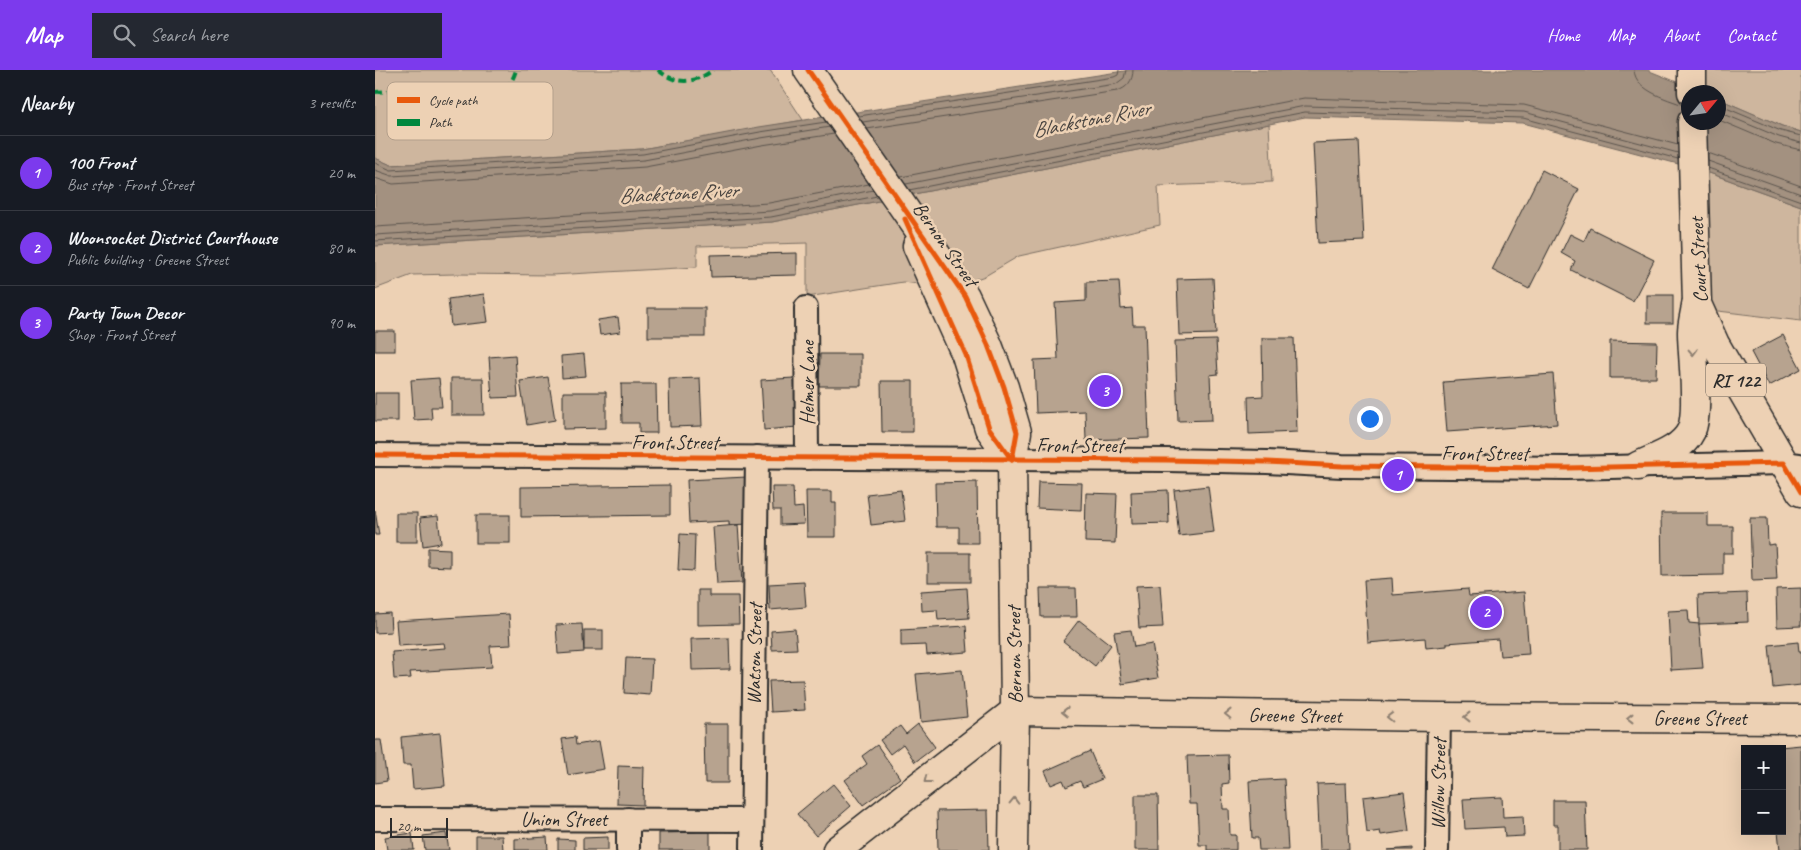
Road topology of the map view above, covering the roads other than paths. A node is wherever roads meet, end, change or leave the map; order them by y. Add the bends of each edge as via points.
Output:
1 (808, 70) edge
2 (1692, 70) edge
3 (1692, 85) edge
4 (1693, 130) edge
5 (1697, 299) junction
6 (806, 308) dead end
7 (375, 455) edge
8 (757, 457) junction
9 (807, 458) junction
10 (1012, 460) junction
11 (1793, 464) edge
12 (1638, 466) junction
13 (1801, 492) edge
14 (1015, 711) junction
15 (1439, 717) junction
16 (1801, 719) edge
17 (375, 819) edge
18 (628, 819) junction
19 (752, 820) junction
20 (628, 850) edge
21 (753, 850) edge
22 (837, 850) edge
23 (1013, 850) edge
24 (1437, 850) edge

1 - 10 main road, Bernon Street via 895,195 945,285 989,428
2 - 3 main road
4 - 5 main road, Court Street / RI 122
5 - 11 main road, Court Street / RI 122 via 1715,344
5 -> 12 main road via 1692,329 1695,415 1691,432 1663,455
6 - 9 street, Helmer Lane
7 - 8 street, Front Street
8 - 9 street, Front Street
8 - 19 street, Watson Street
9 - 10 street, Front Street
10 - 12 street, Front Street via 1267,462 1388,467
10 - 14 main road, Bernon Street
11 - 12 street, Front Street
11 - 13 main road, Court Street / RI 122
15 -> 14 main road, Greene Street
14 -> 22 main road
23 -> 14 main road, Bernon Street
16 -> 15 main road, Greene Street
15 - 24 street, Willow Street
17 - 18 street, Union Street
18 - 19 street, Union Street
18 - 20 street
19 - 21 street, Watson Street

